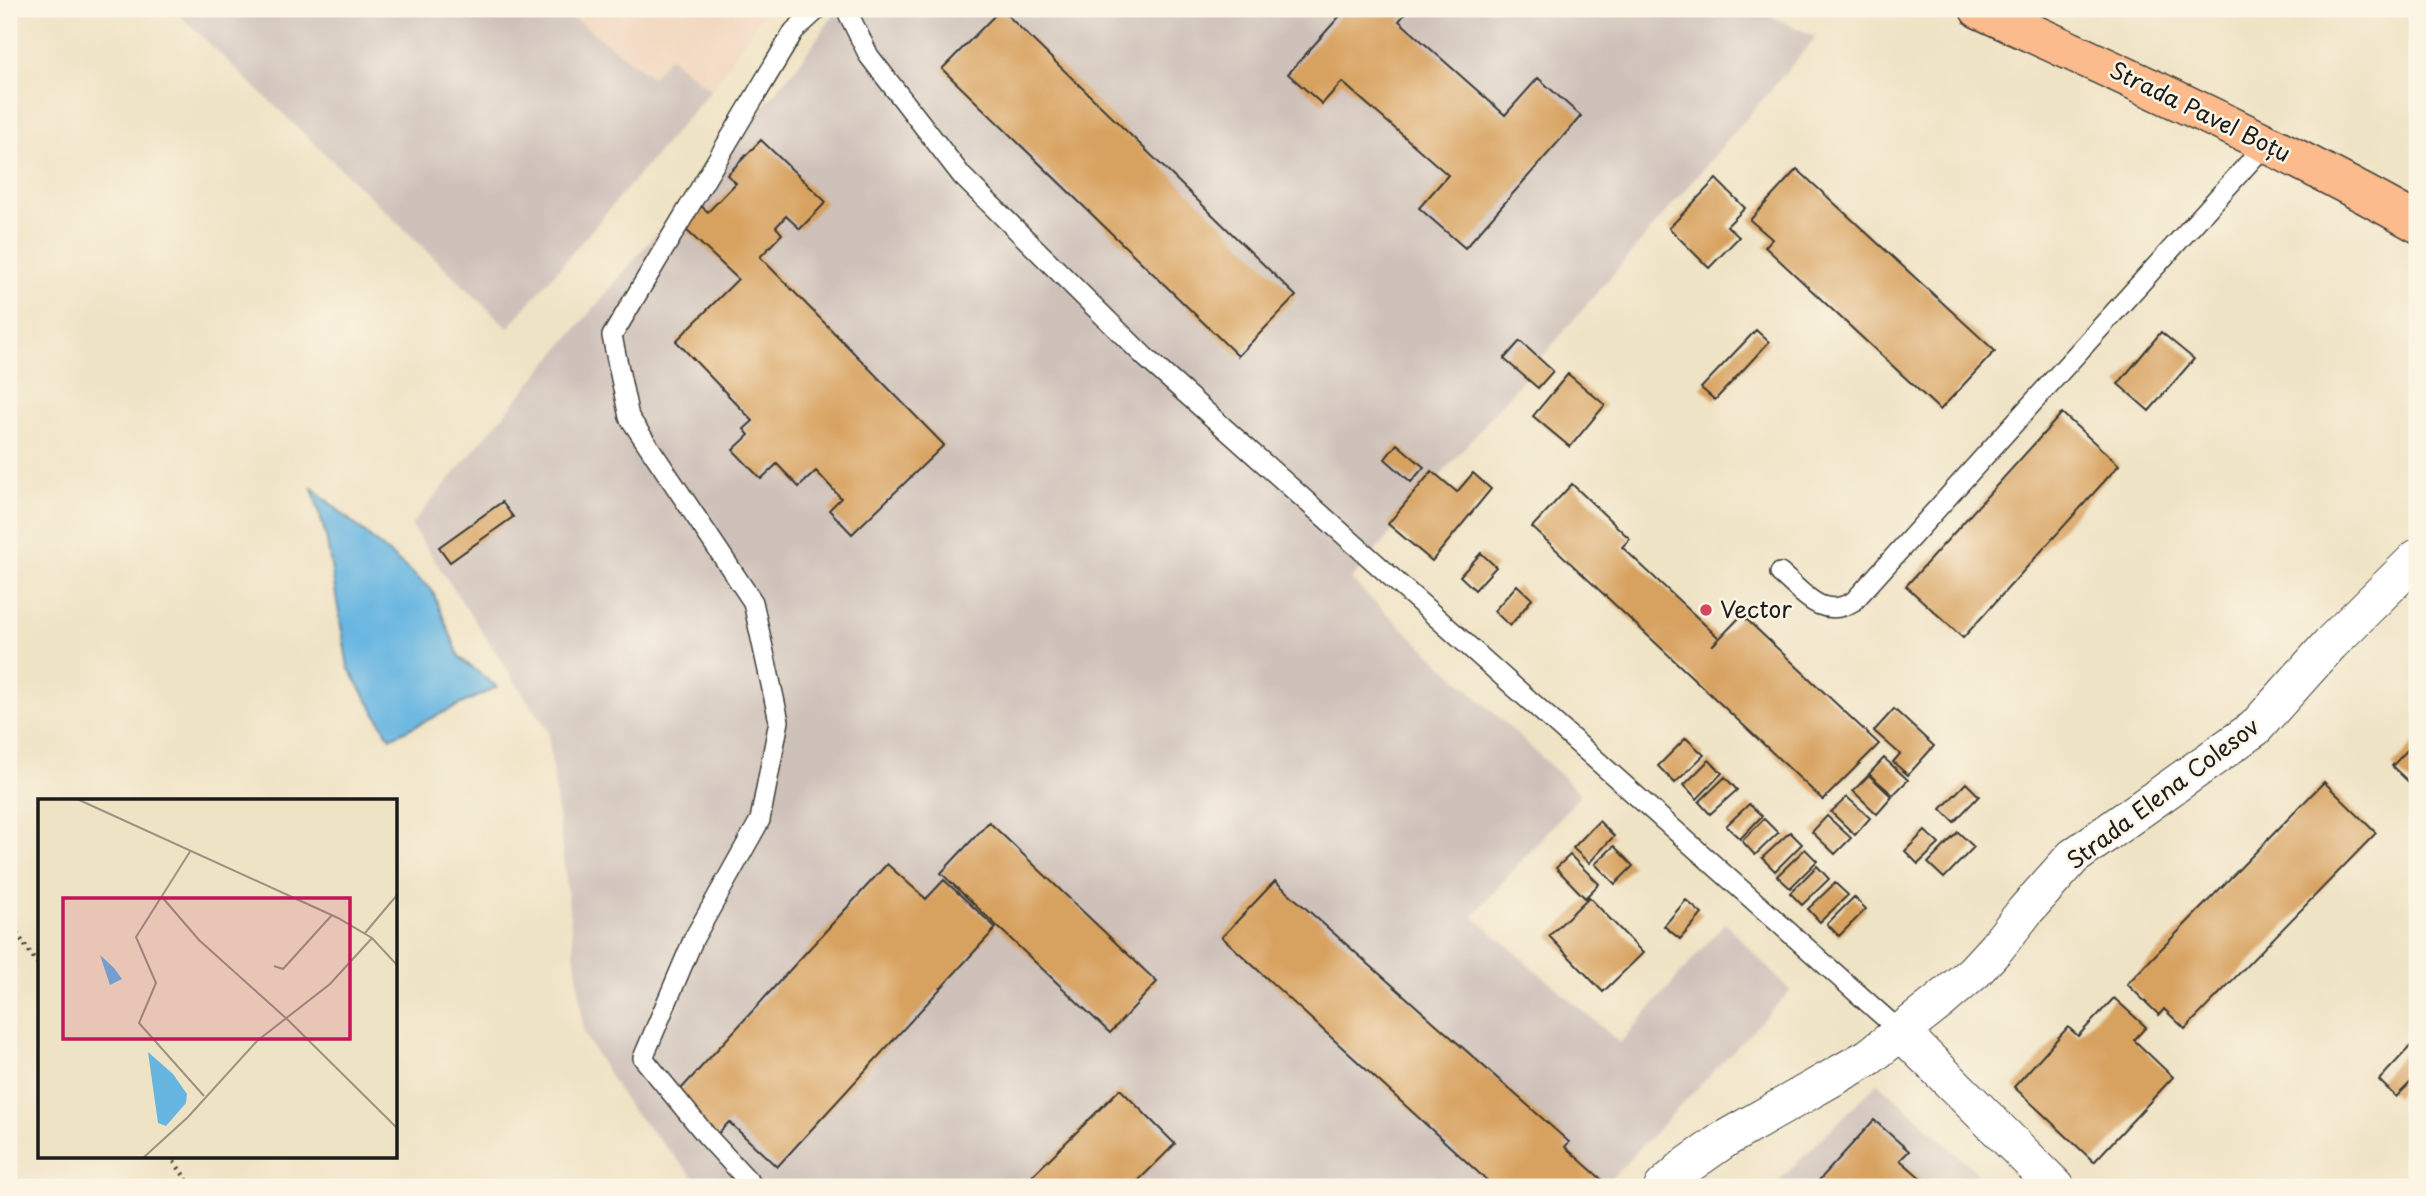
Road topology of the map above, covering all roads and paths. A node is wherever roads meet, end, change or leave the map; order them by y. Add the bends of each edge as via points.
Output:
1 (818, 9) edge
2 (846, 9) edge
3 (1979, 9) edge
4 (2266, 144) junction
5 (2417, 223) edge
6 (2417, 558) edge
7 (1780, 573) dead end
8 (9, 922) edge
9 (38, 964) edge
10 (1902, 1033) junction
11 (171, 1158) edge
12 (192, 1187) edge
13 (754, 1187) edge
14 (1662, 1187) edge
15 (2056, 1187) edge

1 - 13 lane via 794,31 612,336 629,417 753,602 779,721 760,820 694,938 643,1058
2 - 10 lane via 869,56 962,176 1146,358
3 - 4 main road, Strada Pavel Boțu
4 - 5 main road, Strada Pavel Boțu
4 - 7 lane via 1854,601 1844,607 1821,607
6 - 10 street, Strada Elena Colesov via 2255,728 2073,858 1974,972
8 - 9 path
10 - 14 street, Strada Elena Colesov via 1870,1057 1726,1139
10 - 15 street
11 - 12 path

